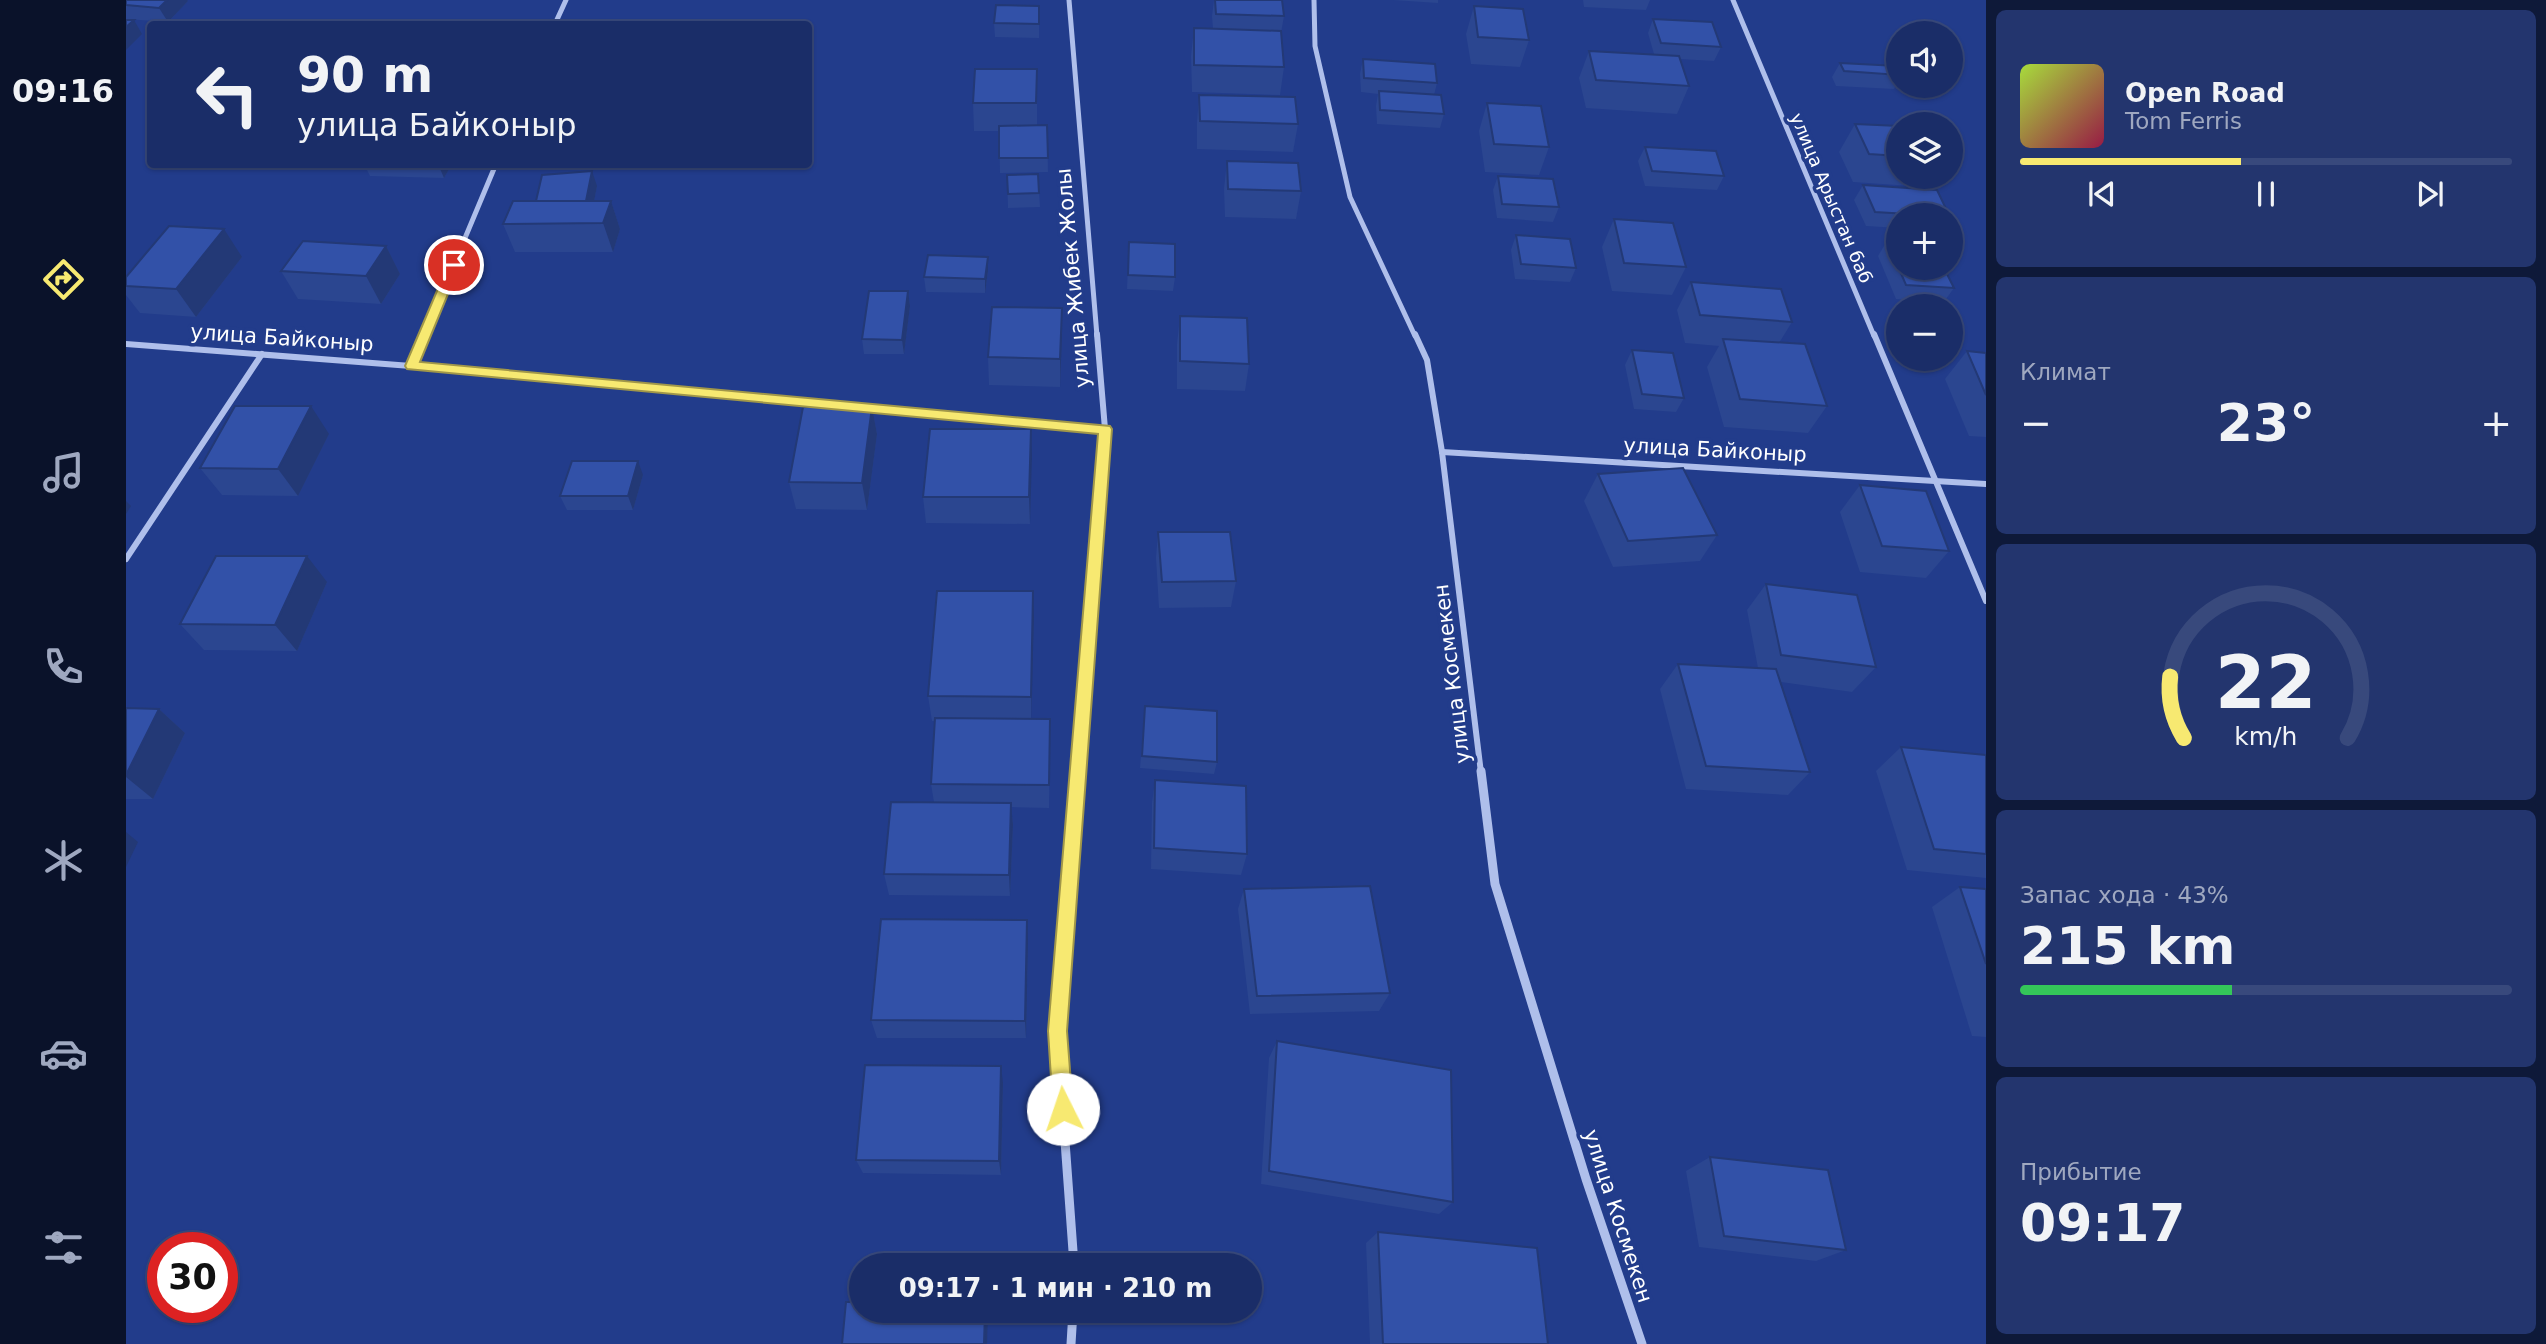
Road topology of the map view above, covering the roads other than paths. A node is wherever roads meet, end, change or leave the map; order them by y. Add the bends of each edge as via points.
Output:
1 (566, 0) edge
2 (1069, 0) edge
3 (1314, 0) edge
4 (1733, 0) edge
5 (556, 21) edge
6 (494, 168) edge
7 (126, 344) edge
8 (261, 354) junction
9 (411, 366) junction
10 (1105, 429) junction
11 (1442, 452) junction
12 (1935, 480) junction
13 (1986, 484) edge
14 (126, 559) edge
15 (1986, 601) edge
16 (1073, 1253) edge
17 (1072, 1323) edge
18 (1071, 1344) edge
19 (1642, 1344) edge

1 - 5 street
2 - 10 street, улица Жибек Жолы
3 - 11 street, улица Космекен via 1315,46 1350,197 1427,360
4 - 12 street, улица Арыстан баб
6 - 9 street
7 - 8 street, улица Байконыр
8 - 9 street, улица Байконыр
8 - 14 street
9 - 10 street, улица Байконыр
10 - 16 street, улица Жибек Жолы via 1058,1031
11 - 12 street, улица Байконыр
11 - 19 street, улица Космекен via 1494,884
12 - 13 street, улица Байконыр
12 - 15 street, улица Арыстан баб
17 - 18 street

